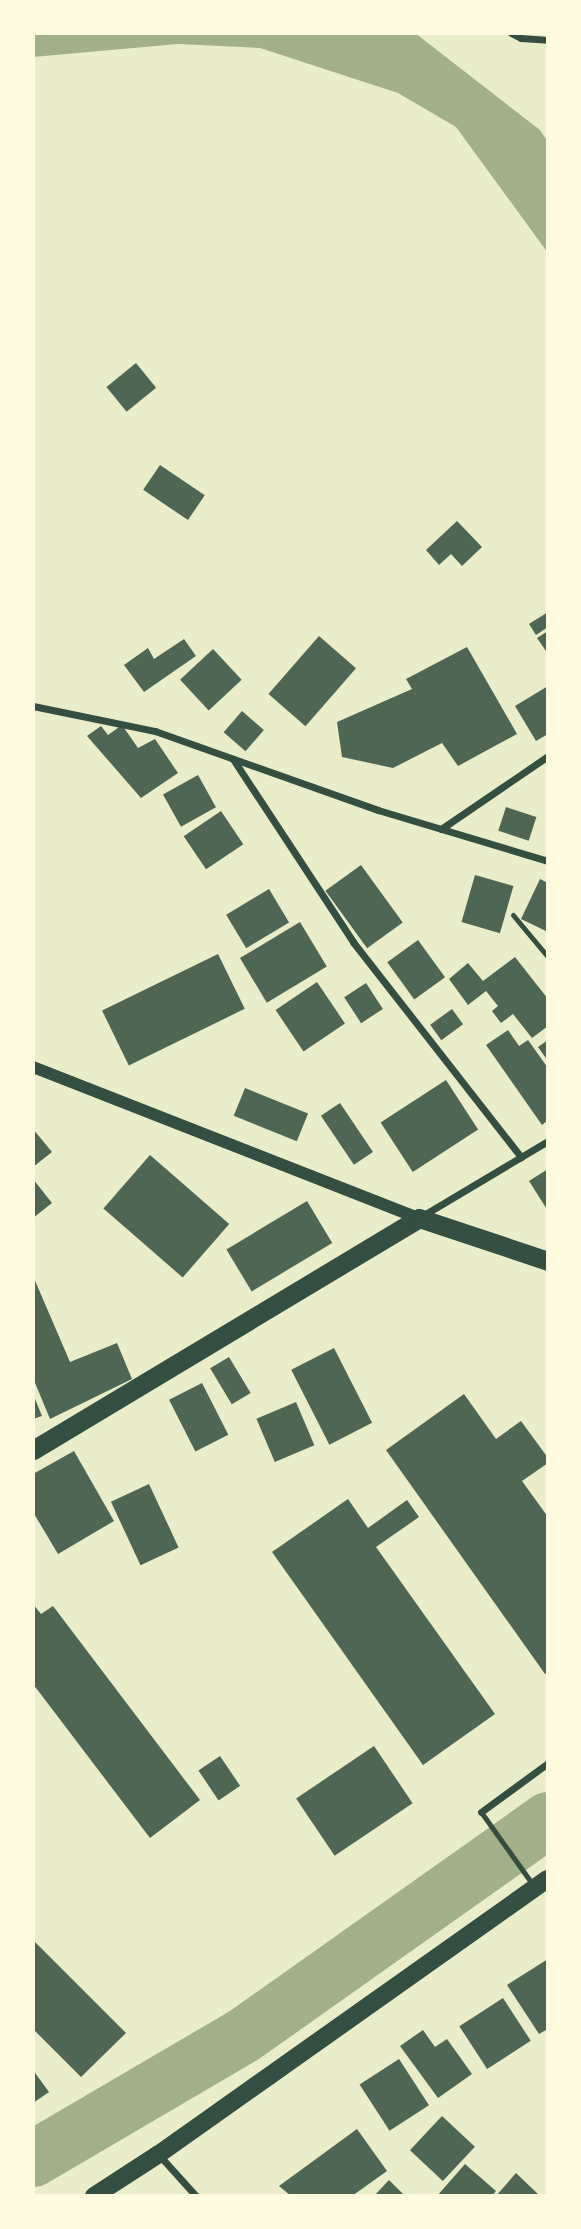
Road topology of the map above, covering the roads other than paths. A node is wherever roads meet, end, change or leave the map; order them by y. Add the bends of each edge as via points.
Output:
1 (512, 33) edge
2 (548, 40) edge
3 (33, 706) edge
4 (548, 756) edge
5 (233, 759) junction
6 (441, 830) junction
7 (548, 861) edge
8 (513, 915) dead end
9 (548, 957) edge
10 (33, 1067) edge
11 (548, 1142) edge
12 (521, 1157) junction
13 (419, 1218) junction
14 (548, 1261) edge
15 (33, 1450) edge
16 (548, 1763) edge
17 (481, 1812) joint
18 (541, 1883) edge
19 (159, 2154) junction
20 (94, 2196) edge
21 (196, 2196) edge

1 - 2 street
3 - 5 street via 155,731
4 - 6 street
5 - 6 street
5 - 12 street via 353,942
6 - 7 street
8 - 9 lane
10 - 13 street
11 - 12 street
12 - 13 street
13 - 14 highway
13 - 15 highway
16 - 17 street
17 - 18 lane
18 - 19 main road
19 - 20 main road
19 - 21 street

